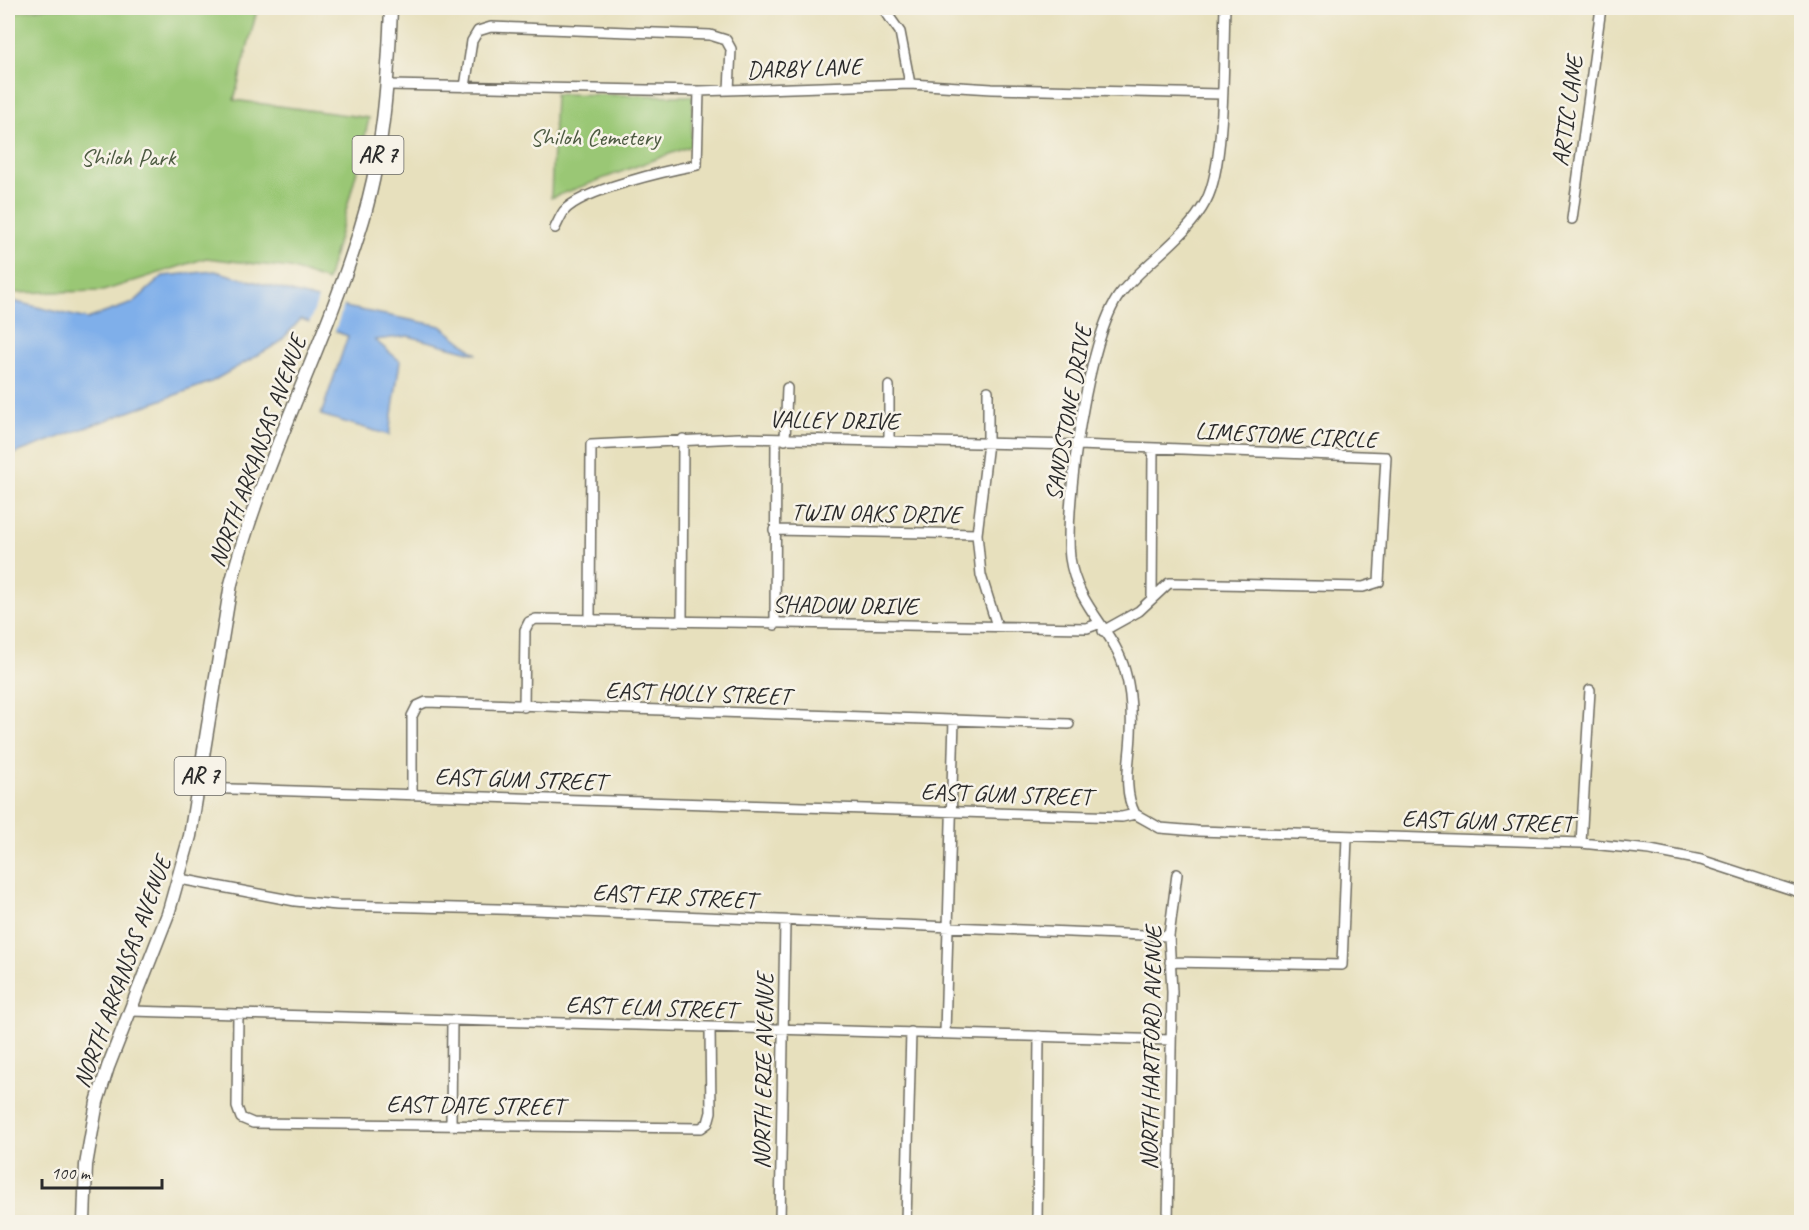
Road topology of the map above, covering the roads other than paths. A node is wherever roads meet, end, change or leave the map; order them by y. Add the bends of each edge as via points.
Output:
1 (391, 8) edge
2 (883, 8) edge
3 (1225, 8) edge
4 (1602, 8) edge
5 (910, 84) junction
6 (388, 85) junction
7 (465, 87) junction
8 (729, 90) junction
9 (699, 91) junction
10 (1221, 94) junction
11 (1572, 219) dead end
12 (555, 228) dead end
13 (889, 386) dead end
14 (787, 388) dead end
15 (988, 391) dead end
16 (683, 440) junction
17 (781, 440) junction
18 (889, 441) junction
19 (988, 443) junction
20 (1078, 446) junction
21 (1153, 448) junction
22 (774, 530) junction
23 (977, 534) junction
24 (1152, 599) junction
25 (590, 619) junction
26 (682, 621) junction
27 (775, 625) junction
28 (997, 626) junction
29 (1100, 627) junction
30 (1590, 690) dead end
31 (524, 707) junction
32 (954, 719) junction
33 (1069, 724) dead end
34 (198, 788) junction
35 (412, 795) junction
36 (951, 812) junction
37 (1135, 814) junction
38 (1347, 837) junction
39 (1581, 843) junction
40 (1177, 874) dead end
41 (180, 879) junction
42 (1802, 892) edge
43 (785, 921) junction
44 (948, 927) junction
45 (1169, 936) junction
46 (1170, 962) junction
47 (131, 1011) junction
48 (238, 1015) junction
49 (452, 1020) junction
50 (710, 1029) junction
51 (783, 1030) junction
52 (911, 1032) junction
53 (945, 1033) junction
54 (1039, 1036) junction
55 (1171, 1040) junction
56 (451, 1124) junction
57 (84, 1222) edge
58 (780, 1222) edge
59 (906, 1222) edge
60 (1037, 1222) edge
61 (1168, 1222) edge

1 - 6 main road, NORTH ARKANSAS AVENUE / AR 7
2 - 5 street via 900,32
3 - 10 street, SANDSTONE DRIVE
4 - 11 street, ARTIC LANE
5 - 8 street, DARBY LANE
5 - 10 street, DARBY LANE
6 - 7 street, DARBY LANE
6 - 34 main road, NORTH ARKANSAS AVENUE / AR 7 via 359,233 239,553
7 - 8 street via 471,41 478,30 491,27 710,35 726,40 731,49
7 - 9 street, DARBY LANE
8 - 9 street, DARBY LANE
9 - 12 street via 697,165 659,171 591,195 565,209
10 - 20 street, SANDSTONE DRIVE via 1216,169 1207,200 1192,223 1120,293 1106,318 1097,345
13 - 18 street
14 - 17 street
15 - 19 street
16 - 17 street, VALLEY DRIVE
16 - 25 street, VALLEY DRIVE via 591,445
16 - 26 street
17 - 18 street, VALLEY DRIVE
17 - 22 street
18 - 19 street, VALLEY DRIVE
19 - 20 street, VALLEY DRIVE
19 - 23 street
20 - 21 street, LIMESTONE CIRCLE
20 - 29 street, SANDSTONE DRIVE via 1070,516 1070,560 1082,597
21 - 24 street
21 - 24 street, LIMESTONE CIRCLE via 1386,457 1379,582 1363,587 1169,583
22 - 23 street, TWIN OAKS DRIVE
22 - 27 street
23 - 28 street via 981,575
24 - 29 street, LIMESTONE CIRCLE via 1139,611
25 - 26 street, SHADOW DRIVE
25 - 31 street, SHADOW DRIVE via 530,622 525,630
26 - 27 street, SHADOW DRIVE
27 - 28 street, SHADOW DRIVE
28 - 29 street, SHADOW DRIVE
29 - 37 street, SANDSTONE DRIVE via 1125,668 1128,682 1131,734 1126,773
30 - 39 street
31 - 32 street, EAST HOLLY STREET
31 - 35 street, EAST HOLLY STREET via 426,702 417,706 412,716
32 - 33 street, EAST HOLLY STREET
32 - 36 street
34 - 35 street, EAST GUM STREET
34 - 41 main road, NORTH ARKANSAS AVENUE / AR 7
35 - 36 street, EAST GUM STREET
36 - 37 street, EAST GUM STREET via 1122,817
36 - 44 street
37 - 38 street, EAST GUM STREET via 1160,828
38 - 39 street, EAST GUM STREET
38 - 46 street via 1342,965
39 - 42 street, EAST GUM STREET via 1701,860
40 - 45 street, NORTH HARTFORD AVENUE
41 - 43 street, EAST FIR STREET via 337,905
41 - 47 main road, NORTH ARKANSAS AVENUE / AR 7
43 - 44 street, EAST FIR STREET
43 - 51 street, NORTH ERIE AVENUE
44 - 45 street, EAST FIR STREET
44 - 53 street
45 - 46 street, NORTH HARTFORD AVENUE
46 - 55 street, NORTH HARTFORD AVENUE
47 - 48 street, EAST ELM STREET
47 - 57 main road, NORTH ARKANSAS AVENUE / AR 7 via 108,1067 90,1135
48 - 49 street, EAST ELM STREET
48 - 56 street, EAST DATE STREET via 237,1107 241,1118 253,1123
49 - 50 street, EAST ELM STREET
49 - 56 street
50 - 51 street, EAST ELM STREET
50 - 56 street, EAST DATE STREET via 711,1112 708,1123 701,1128
51 - 52 street, EAST ELM STREET
51 - 58 street, NORTH ERIE AVENUE
52 - 53 street, EAST ELM STREET
52 - 59 street
53 - 54 street, EAST ELM STREET
54 - 55 street, EAST ELM STREET
54 - 60 street
55 - 61 street, NORTH HARTFORD AVENUE

